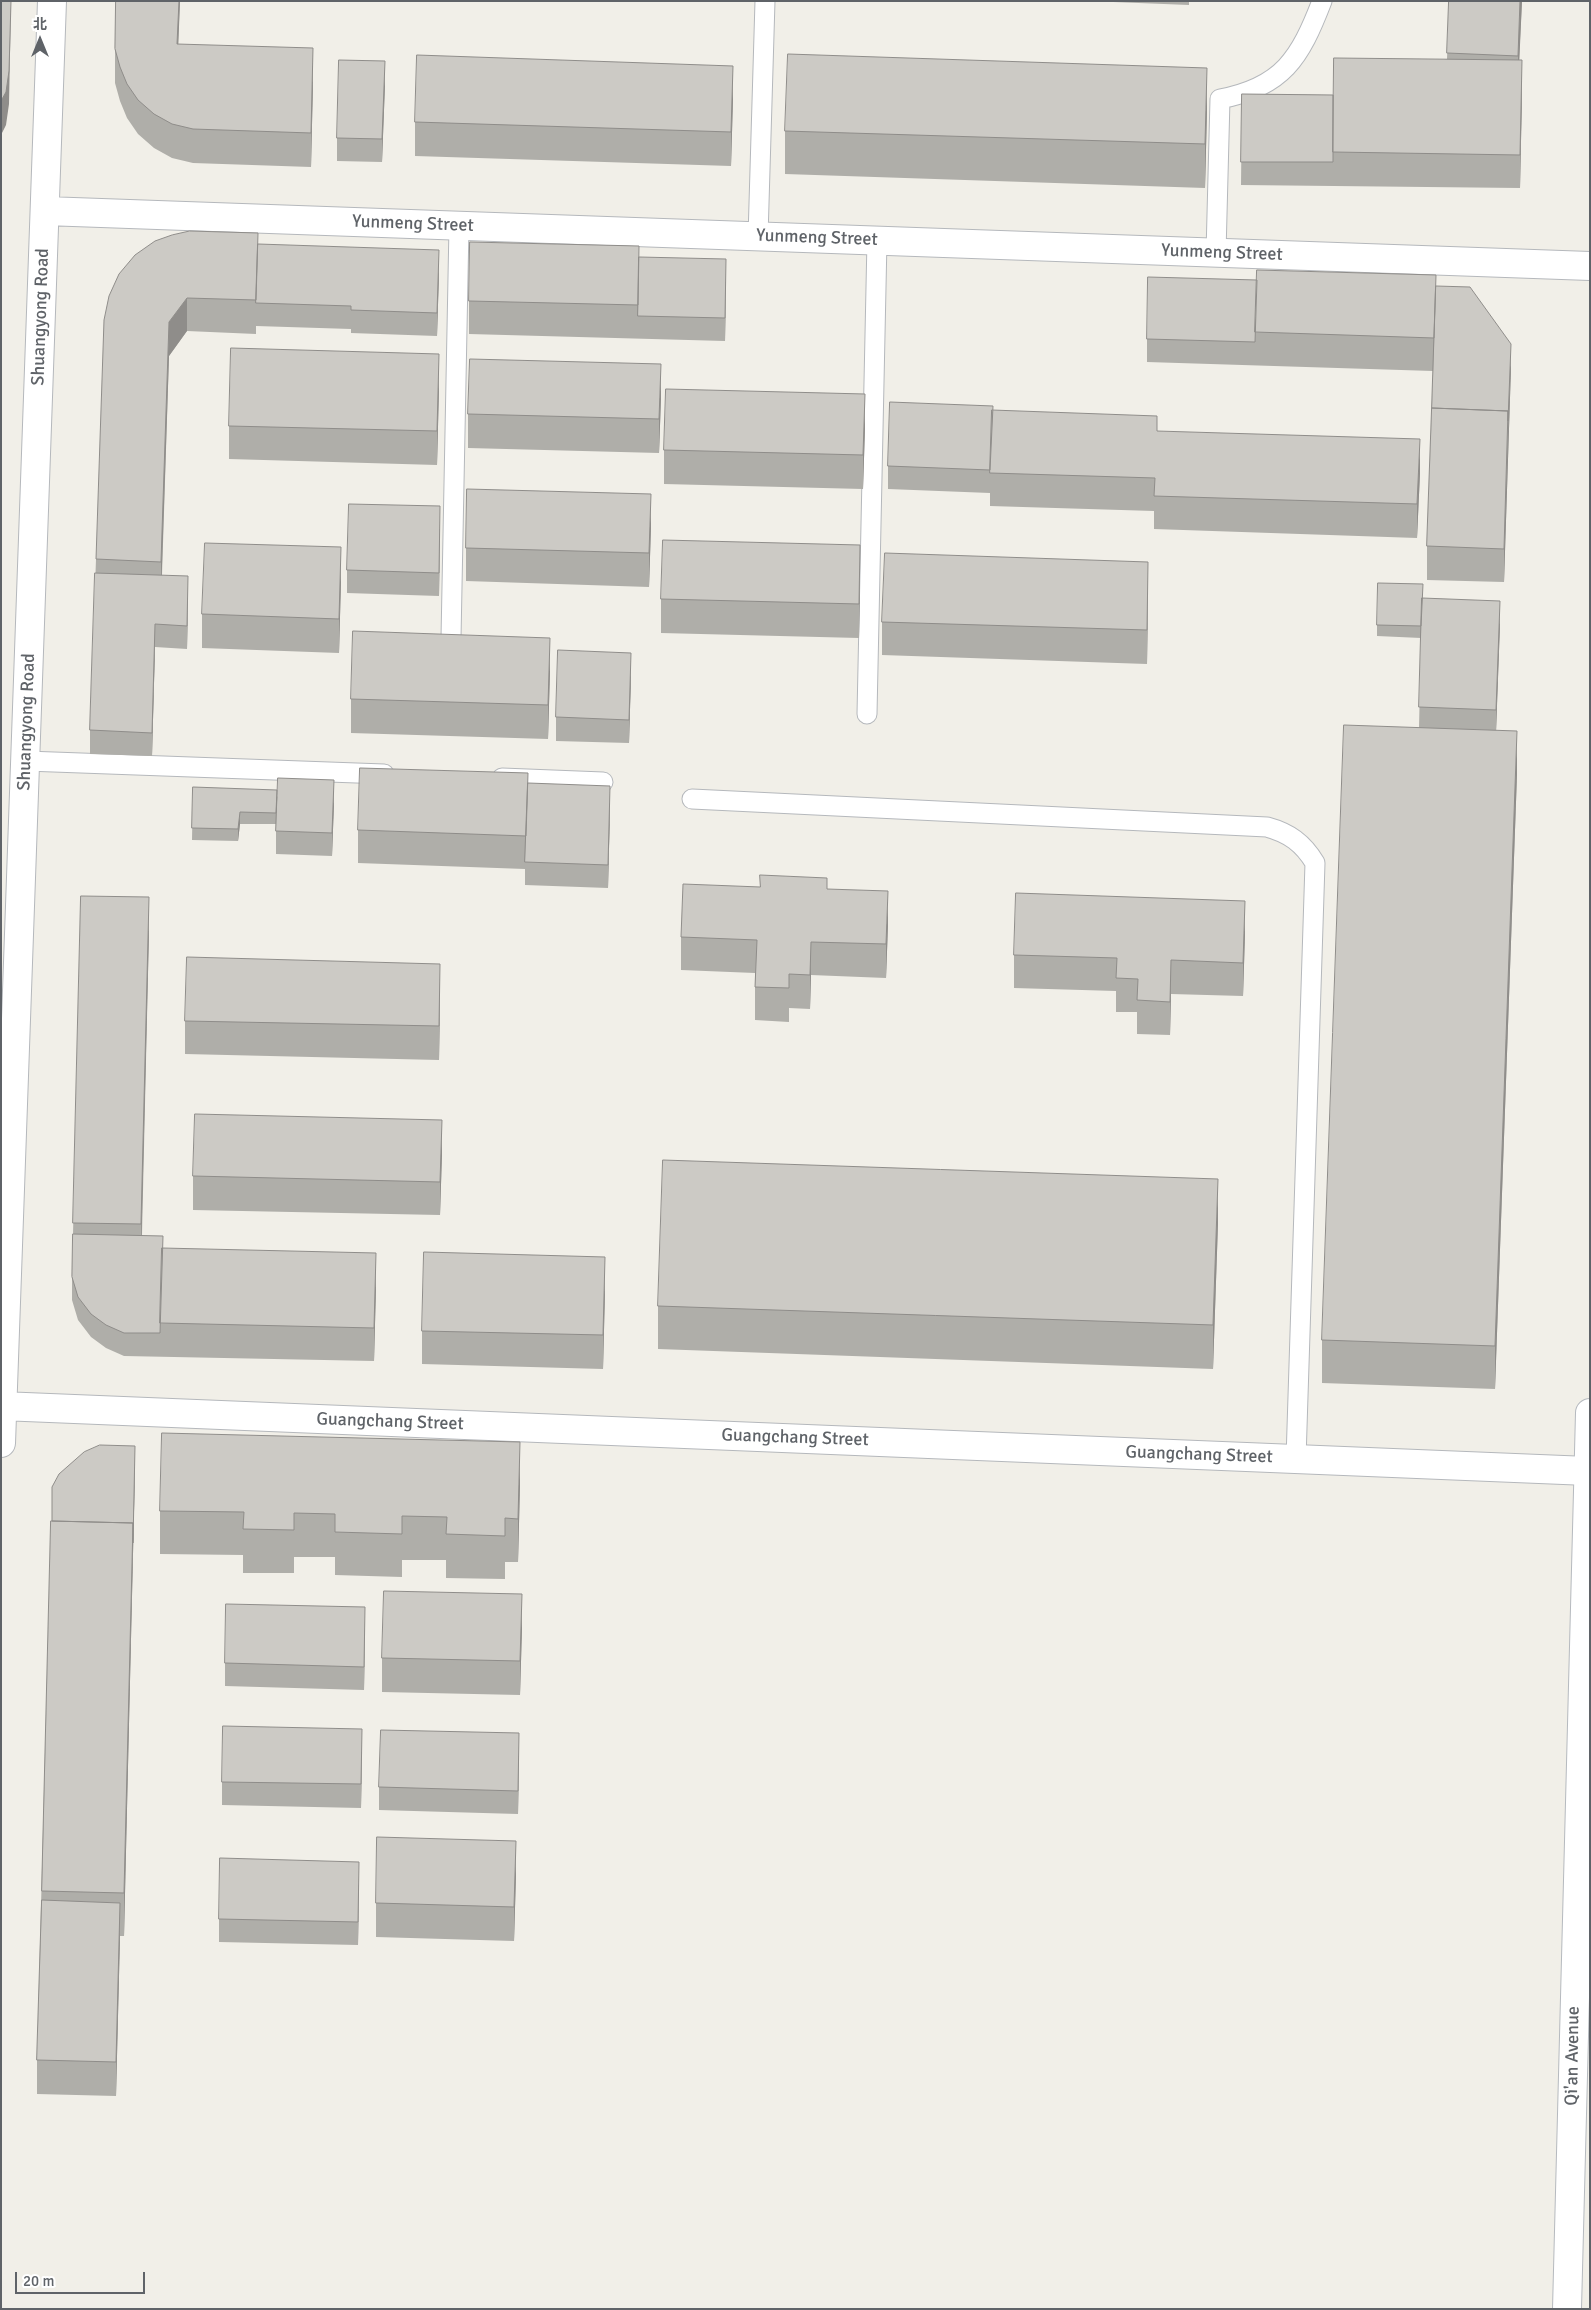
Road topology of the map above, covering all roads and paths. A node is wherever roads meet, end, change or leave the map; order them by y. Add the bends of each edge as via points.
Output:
1 (52, 1) edge
2 (765, 1) edge
3 (1322, 1) edge
4 (45, 211) junction
5 (458, 226) junction
6 (758, 237) junction
7 (876, 240) junction
8 (1216, 253) junction
9 (1590, 266) edge
10 (451, 638) edge
11 (867, 714) dead end
12 (26, 762) junction
13 (404, 775) edge
14 (484, 778) edge
15 (603, 782) dead end
16 (692, 799) dead end
17 (2, 1406) edge
18 (1590, 1413) edge
19 (1, 1443) edge
20 (1296, 1459) junction
21 (1588, 1471) junction
22 (1567, 2309) edge

1 - 4 street, Shuangyong Road
2 - 6 lane
3 - 8 lane via 1301,49 1278,76 1247,92 1220,99
4 - 5 street, Yunmeng Street
4 - 12 street, Shuangyong Road
5 - 6 street, Yunmeng Street
5 - 10 lane
6 - 7 street, Yunmeng Street
7 - 8 street, Yunmeng Street
7 - 11 lane
8 - 9 street, Yunmeng Street
12 - 13 lane
12 - 17 street, Shuangyong Road
14 - 15 lane
16 - 20 lane via 1267,826 1283,831 1308,850 1315,863
17 - 19 street, Shuangyong Road
17 - 20 street, Guangchang Street
18 - 21 street, Qi'an Avenue
20 - 21 street, Guangchang Street
21 - 22 street, Qi'an Avenue

